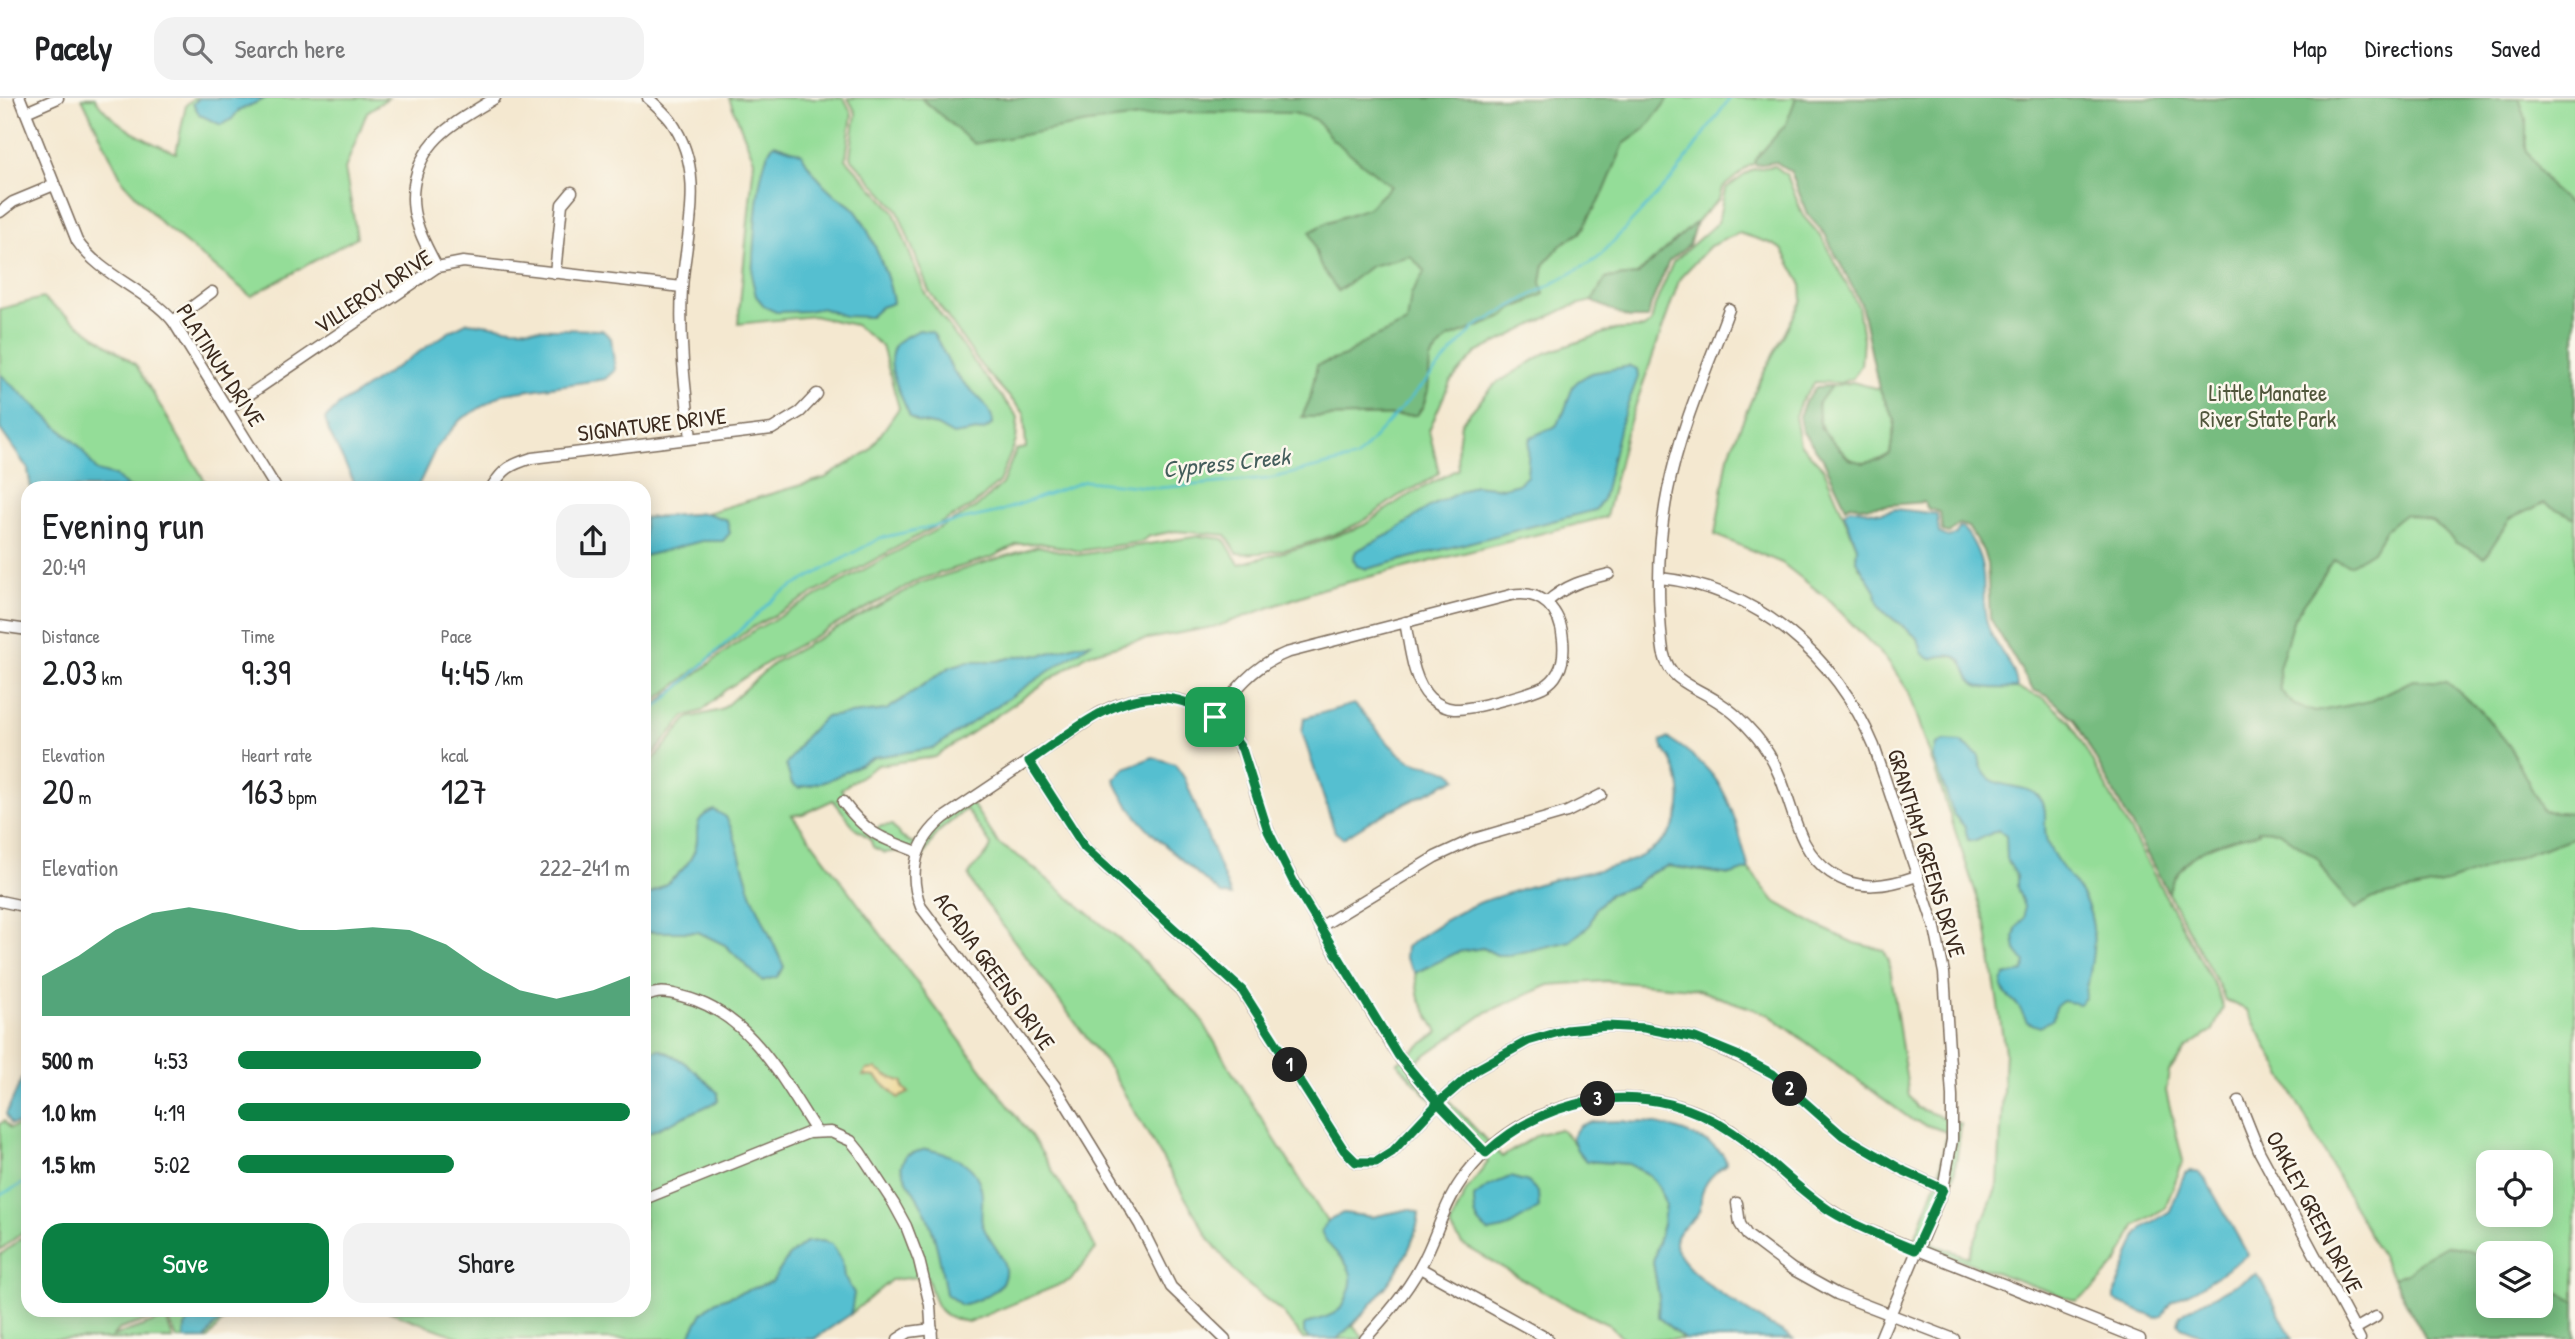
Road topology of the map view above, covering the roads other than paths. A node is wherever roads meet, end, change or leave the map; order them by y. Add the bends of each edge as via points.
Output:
1 (20, 98) edge
2 (58, 98) edge
3 (495, 98) edge
4 (648, 98) edge
5 (26, 112) junction
6 (54, 185) junction
7 (572, 192) dead end
8 (0, 212) edge
9 (437, 267) junction
10 (555, 272) junction
11 (682, 288) junction
12 (212, 292) dead end
13 (1729, 309) dead end
14 (173, 321) junction
15 (817, 394) dead end
16 (228, 409) junction
17 (691, 438) junction
18 (272, 481) edge
19 (495, 481) edge
20 (1609, 574) dead end
21 (1660, 578) junction
22 (1547, 603) junction
23 (1405, 622) junction
24 (0, 626) edge
25 (21, 630) edge
26 (1215, 717) junction
27 (1029, 761) junction
28 (1601, 795) dead end
29 (844, 802) dead end
30 (918, 852) junction
31 (1917, 876) junction
32 (0, 901) edge
33 (21, 906) edge
34 (1320, 927) junction
35 (651, 995) edge
36 (2239, 1101) dead end
37 (1438, 1103) junction
38 (816, 1131) junction
39 (1486, 1153) junction
40 (1943, 1189) junction
41 (651, 1196) edge
42 (1737, 1203) dead end
43 (1915, 1250) junction
44 (1420, 1268) junction
45 (1889, 1315) junction
46 (2376, 1317) dead end
47 (932, 1334) edge
48 (2357, 1334) edge
49 (898, 1339) edge
50 (1225, 1339) edge
51 (1365, 1339) edge
52 (1548, 1339) edge
53 (1880, 1339) edge
54 (1954, 1339) edge
55 (2140, 1339) edge

1 - 5 street, PLATINUM DRIVE
2 - 5 street
3 - 9 street via 442,132 426,150 417,172 412,198 416,223
4 - 11 street via 671,121 687,153 693,198
5 - 6 street, PLATINUM DRIVE
6 - 8 street via 20,198
6 - 14 street, PLATINUM DRIVE via 84,251
7 - 10 street via 562,204
9 - 10 street, VILLEROY DRIVE via 463,262
9 - 16 street, VILLEROY DRIVE
10 - 11 street, VILLEROY DRIVE
11 - 17 street via 681,355
12 - 14 street
13 - 21 street via 1675,462 1666,503
14 - 16 street, PLATINUM DRIVE
15 - 17 street, SIGNATURE DRIVE via 800,412 772,429
16 - 18 street, PLATINUM DRIVE
17 - 19 street, SIGNATURE DRIVE via 533,458 513,464
20 - 22 street via 1574,583
21 - 31 street, GRANTHAM GREENS DRIVE via 1705,587 1750,606 1787,630 1826,668 1869,735
21 - 31 street via 1667,666 1679,680 1735,714 1758,738 1780,777 1811,855 1831,873 1855,884 1889,885
22 - 23 street via 1516,594
22 - 23 street via 1562,630 1563,657 1556,675 1542,687 1462,709 1439,704 1424,690
23 - 26 street via 1267,661 1242,682
24 - 25 street
26 - 27 street via 1173,698 1130,699 1098,714
26 - 34 street via 1242,749 1268,831
27 - 30 street via 937,824
27 - 37 street via 1085,848 1242,990 1356,1162 1376,1162 1392,1152
28 - 34 street via 1567,812 1474,839
29 - 30 street via 873,834
30 - 50 street, ACADIA GREENS DRIVE via 914,880 926,914 1055,1086 1140,1225 1171,1287
31 - 40 street, GRANTHAM GREENS DRIVE via 1944,973 1952,1140
32 - 33 street
34 - 37 street via 1398,1055
35 - 38 street via 676,994 727,1016 767,1055
36 - 48 street, OAKLEY GREEN DRIVE via 2259,1151
37 - 39 street
37 - 40 street via 1476,1070 1528,1041 1566,1030 1644,1028 1695,1038 1773,1074 1842,1135
38 - 41 street
38 - 47 street via 851,1141 894,1204 919,1260
39 - 43 street via 1533,1119 1573,1103 1611,1098 1664,1102 1720,1124 1832,1212
39 - 44 street via 1456,1189
40 - 43 street, GRANTHAM GREENS DRIVE
42 - 45 street via 1743,1230 1765,1250 1829,1290
43 - 45 street, GRANTHAM GREENS DRIVE
43 - 55 street
44 - 51 street
44 - 52 street
45 - 53 street, GRANTHAM GREENS DRIVE
45 - 54 street
46 - 48 street
47 - 49 street via 909,1332

